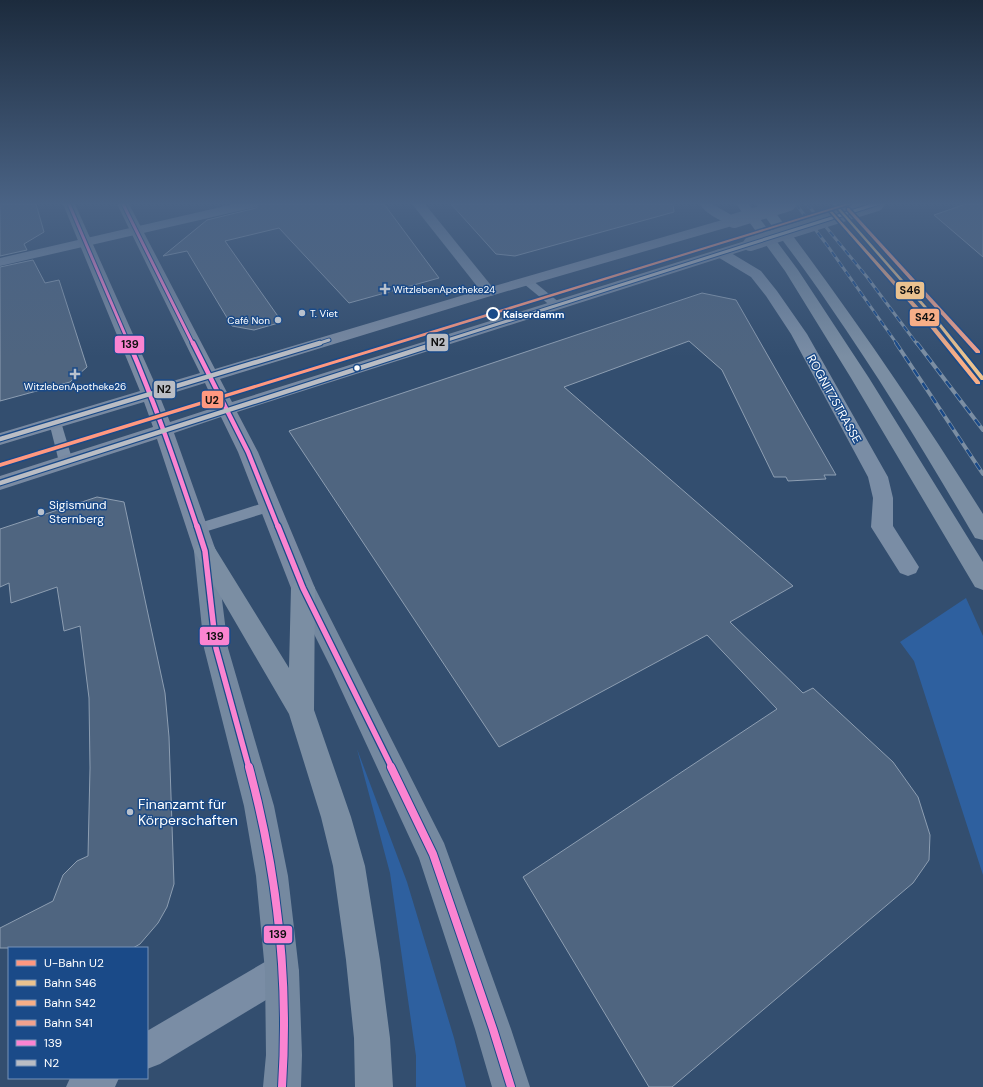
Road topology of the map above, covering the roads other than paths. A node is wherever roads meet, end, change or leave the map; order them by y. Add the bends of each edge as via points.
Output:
1 (33, 255) edge
2 (90, 255) edge
3 (149, 255) edge
4 (460, 255) edge
5 (620, 255) edge
6 (716, 255) edge
7 (724, 255) edge
8 (779, 255) edge
9 (800, 255) edge
10 (0, 262) edge
11 (528, 282) junction
12 (490, 292) junction
13 (556, 305) junction
14 (210, 376) junction
15 (149, 394) junction
16 (227, 410) junction
17 (55, 422) junction
18 (163, 430) junction
19 (0, 439) edge
20 (66, 462) junction
21 (0, 483) edge
22 (270, 506) junction
23 (983, 532) edge
24 (202, 540) junction
25 (908, 567) dead end
26 (983, 580) edge
27 (302, 588) junction
28 (301, 710) junction
29 (282, 971) junction
30 (148, 1050) edge
31 (98, 1079) edge
32 (85, 1087) edge
33 (282, 1087) edge
34 (374, 1087) edge
35 (511, 1087) edge

1 - 10 street
2 - 15 main road
3 - 14 main road
4 - 12 street
5 - 11 main road
6 - 13 main road
7 - 25 street, ROGNITZSTRASSE via 756,274 799,334 878,477 883,498 882,527
8 - 26 highway via 860,378
9 - 23 highway via 868,350
11 - 12 main road
11 - 13 lane
12 - 14 main road
13 - 16 main road
14 - 15 main road
14 - 16 main road
15 - 17 main road
15 - 18 main road
16 - 18 main road
16 - 22 main road
17 - 19 main road
17 - 20 lane
18 - 20 main road
18 - 24 main road
20 - 21 main road
22 - 24 lane
22 - 27 main road
24 - 28 highway
24 - 29 main road via 216,648 259,806 272,876
27 - 28 highway
27 - 35 main road via 434,854
28 - 34 highway via 350,866 372,1038
29 - 30 street
29 - 33 main road
31 - 32 street

